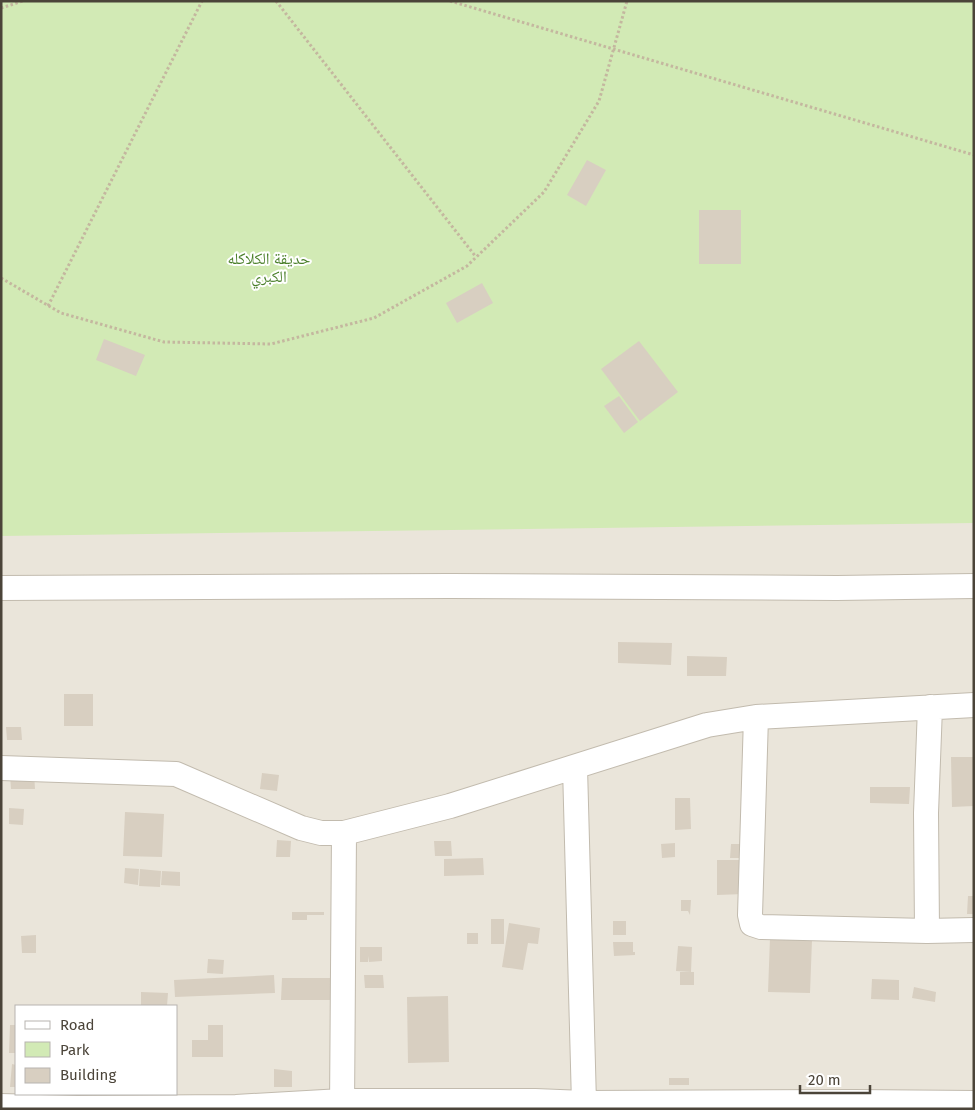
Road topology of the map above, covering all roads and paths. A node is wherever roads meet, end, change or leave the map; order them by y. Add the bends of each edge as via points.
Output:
1 (23, 1) edge
2 (202, 1) edge
3 (276, 1) edge
4 (450, 1) edge
5 (627, 1) edge
6 (1, 8) edge
7 (613, 50) junction
8 (974, 155) edge
9 (476, 258) junction
10 (1, 278) edge
11 (48, 306) junction
12 (974, 586) edge
13 (1, 588) edge
14 (974, 705) edge
15 (930, 707) junction
16 (756, 717) junction
17 (575, 767) junction
18 (1, 768) edge
19 (344, 833) junction
20 (974, 930) edge
21 (927, 931) junction
22 (584, 1103) junction
23 (974, 1103) edge
24 (342, 1105) edge
25 (535, 1105) edge
26 (854, 1105) edge
27 (1, 1106) edge
28 (236, 1108) edge

1 - 6 path
2 - 11 path
3 - 9 path
4 - 7 path
5 - 7 path
7 - 8 path
7 - 9 path via 599,101 544,192
9 - 11 path via 374,318 271,344 164,342 61,313
10 - 11 path
12 - 13 street
14 - 15 street
15 - 16 street
15 - 21 street via 926,813
16 - 17 street via 707,725
16 - 21 street via 752,924 761,927
17 - 19 street via 450,806
17 - 22 street
18 - 19 street via 176,774 301,828 321,833
19 - 24 street
20 - 21 street
22 - 25 street
22 - 26 street
23 - 26 street
24 - 25 street
24 - 28 street
27 - 28 street

